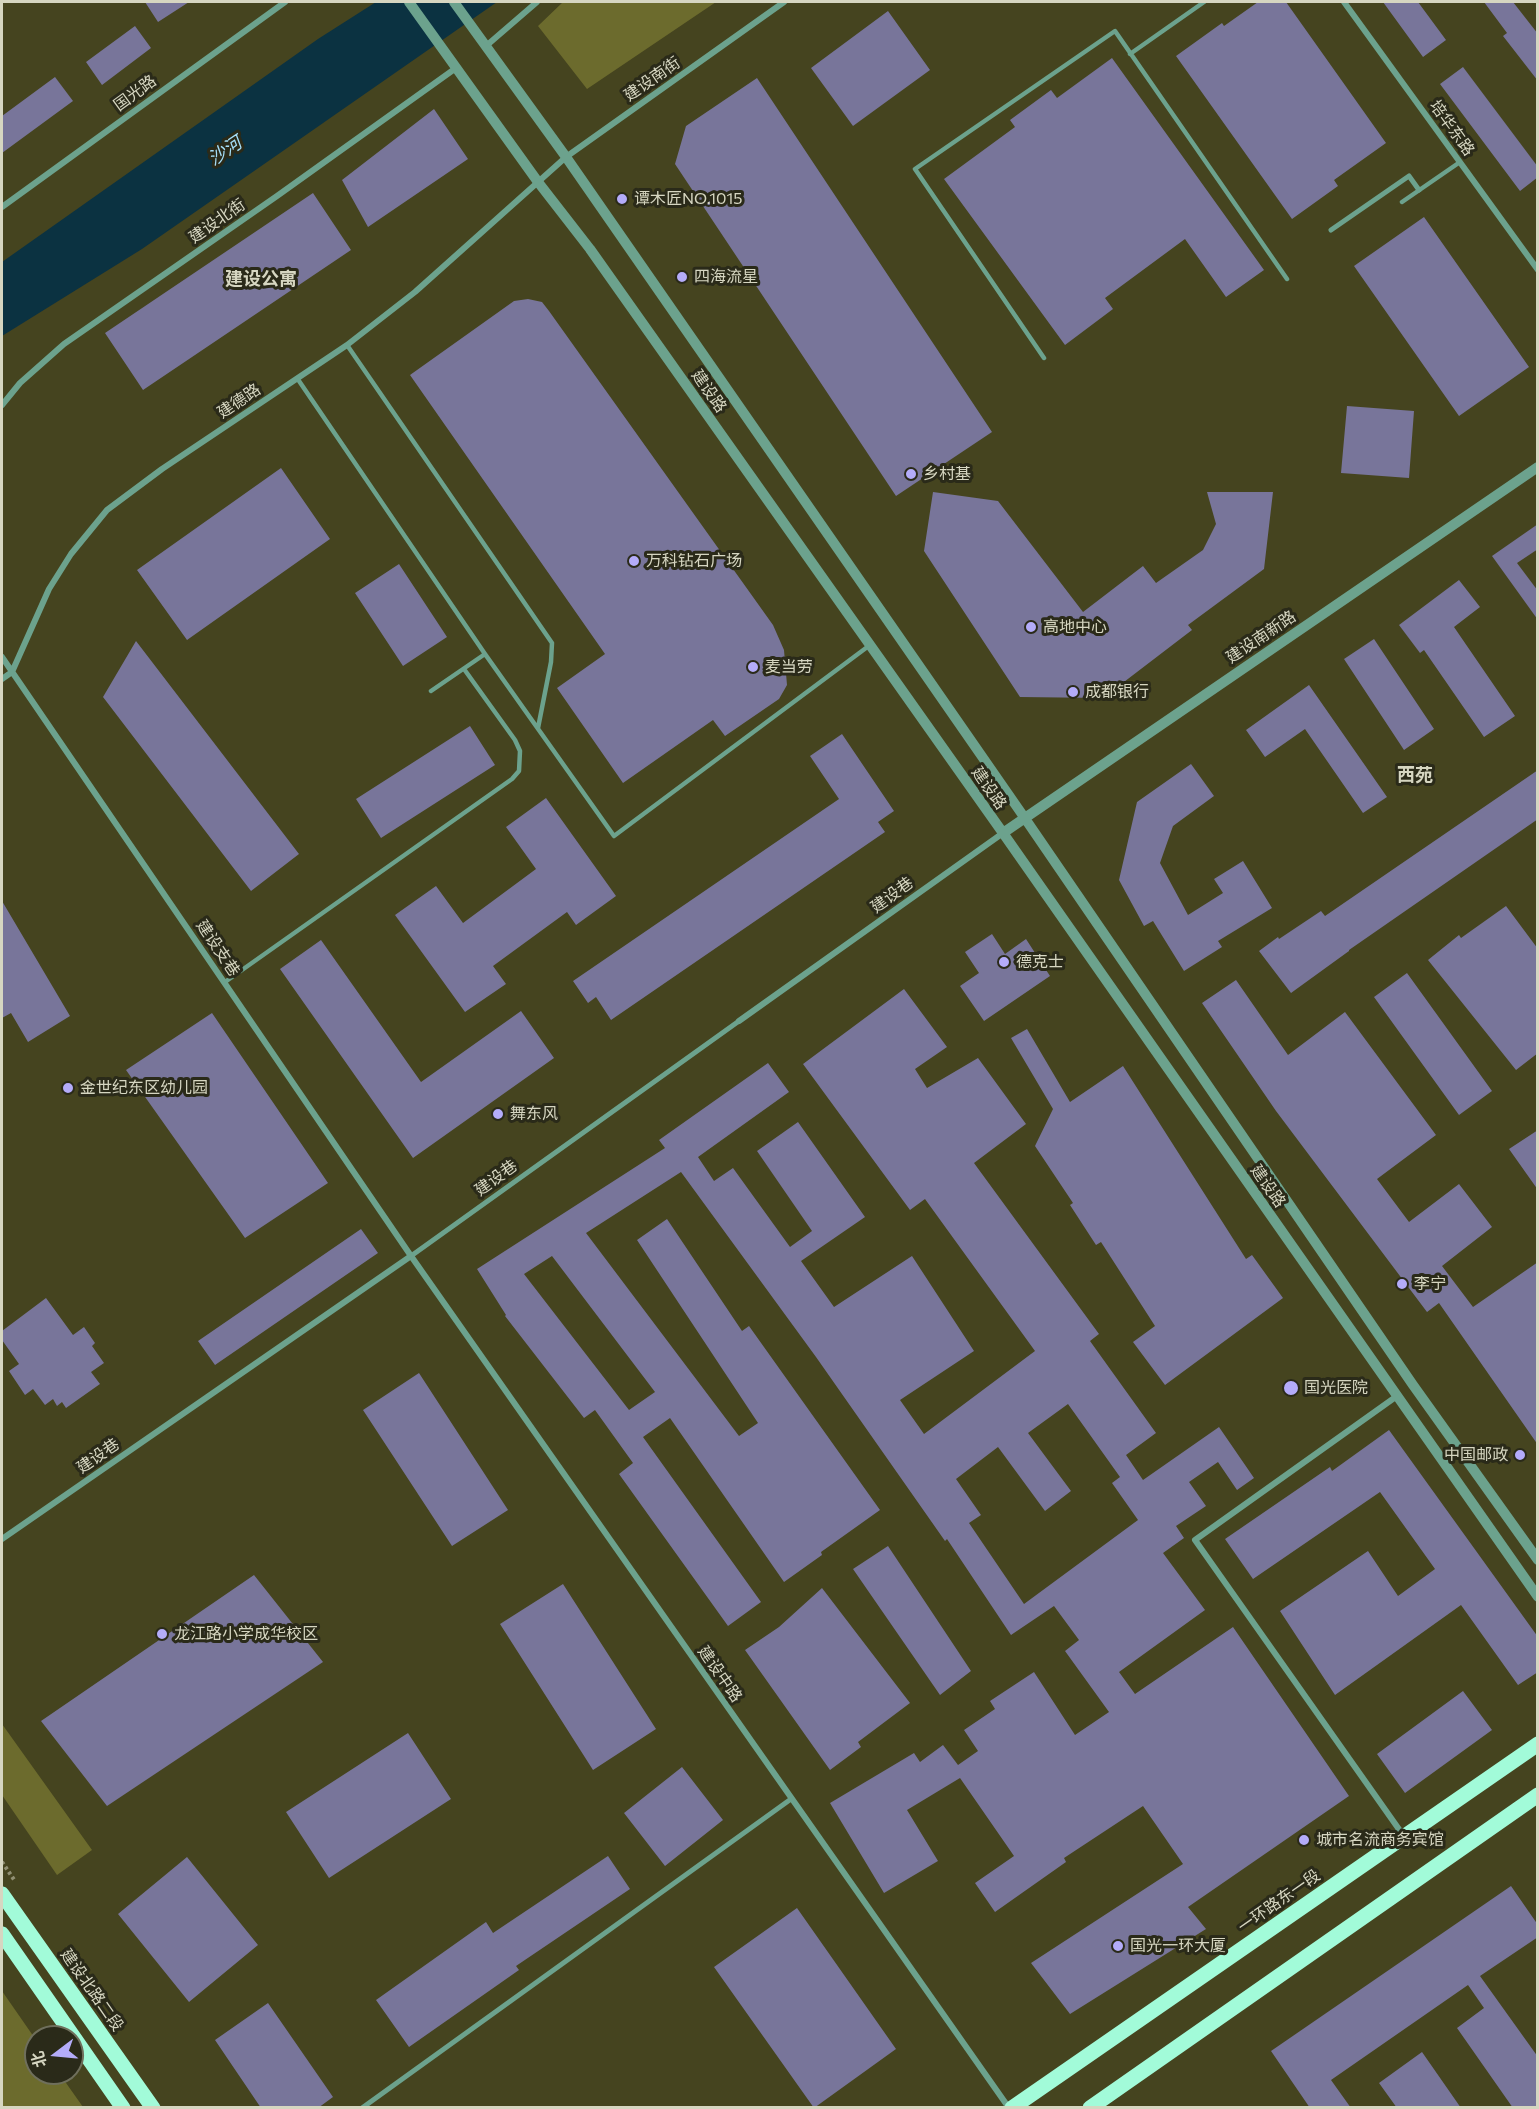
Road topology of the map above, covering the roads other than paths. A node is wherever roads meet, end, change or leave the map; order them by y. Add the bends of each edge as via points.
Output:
1 (285, 2) edge
2 (409, 2) edge
3 (454, 2) edge
4 (537, 2) edge
5 (784, 2) edge
6 (1204, 2) edge
7 (1344, 2) edge
8 (486, 46) junction
9 (1130, 54) junction
10 (456, 68) junction
11 (566, 157) junction
12 (1460, 162) junction
13 (538, 182) junction
14 (1419, 190) junction
15 (1402, 202) dead end
16 (2, 207) edge
17 (1331, 230) dead end
18 (1538, 270) edge
19 (1287, 279) dead end
20 (347, 345) junction
21 (1044, 358) dead end
22 (297, 378) junction
23 (2, 405) edge
24 (1538, 467) edge
25 (870, 645) junction
26 (485, 654) junction
27 (2, 657) edge
28 (464, 669) junction
29 (12, 672) junction
30 (2, 679) edge
31 (431, 690) dead end
32 (538, 728) junction
33 (1024, 818) junction
34 (1002, 833) junction
35 (225, 982) junction
36 (739, 1021) joint
37 (411, 1256) junction
38 (1396, 1396) junction
39 (2, 1539) edge
40 (1538, 1560) edge
41 (1538, 1597) edge
42 (1538, 1744) edge
43 (1538, 1795) edge
44 (791, 1799) junction
45 (1404, 1837) junction
46 (2, 1894) edge
47 (2, 1934) edge
48 (123, 2108) edge
49 (153, 2108) edge
50 (362, 2108) edge
51 (1011, 2108) edge
52 (1090, 2108) edge

1 - 16 street, 国光路
2 - 10 street, 建设路
3 - 8 street, 建设路
4 - 8 street
5 - 11 street, 建设南街
6 - 9 lane
7 - 12 street, 培华东路
8 - 11 street, 建设路
9 - 19 lane
9 - 21 lane via 1115,31 915,169
10 - 13 street, 建设路
10 - 23 street, 建设北街 via 64,344 20,383
11 - 13 street, 建设南街
11 - 33 street, 建设路
12 - 14 lane
12 - 18 street, 培华东路
13 - 20 street, 建德路 via 415,292
13 - 25 street, 建设路 via 590,249
14 - 15 lane
14 - 17 street via 1409,176
20 - 22 street, 建德路
20 - 32 lane via 552,643
22 - 26 lane
22 - 29 street, 建德路 via 107,510 49,589
24 - 33 street, 建设南新路
25 - 32 lane via 614,836
25 - 34 street, 建设路
26 - 28 lane
26 - 32 lane
27 - 29 street, 建设支巷
28 - 31 lane
28 - 35 lane via 520,751 519,771 513,779
29 - 30 street
29 - 35 street, 建设支巷
33 - 34 street, 建设南新路
33 - 40 street, 建设路
34 - 36 street, 建设巷
34 - 38 street, 建设路
35 - 37 street, 建设支巷
36 - 37 street, 建设巷
37 - 39 street, 建设巷
37 - 44 street, 建设中路
38 - 41 street, 建设路
38 - 45 street via 1195,1540
42 - 45 main road, 一环路东一段
43 - 52 main road
44 - 50 street
44 - 51 street, 建设中路
45 - 51 main road, 一环路东一段
46 - 49 main road, 建设北路二段
47 - 48 main road

